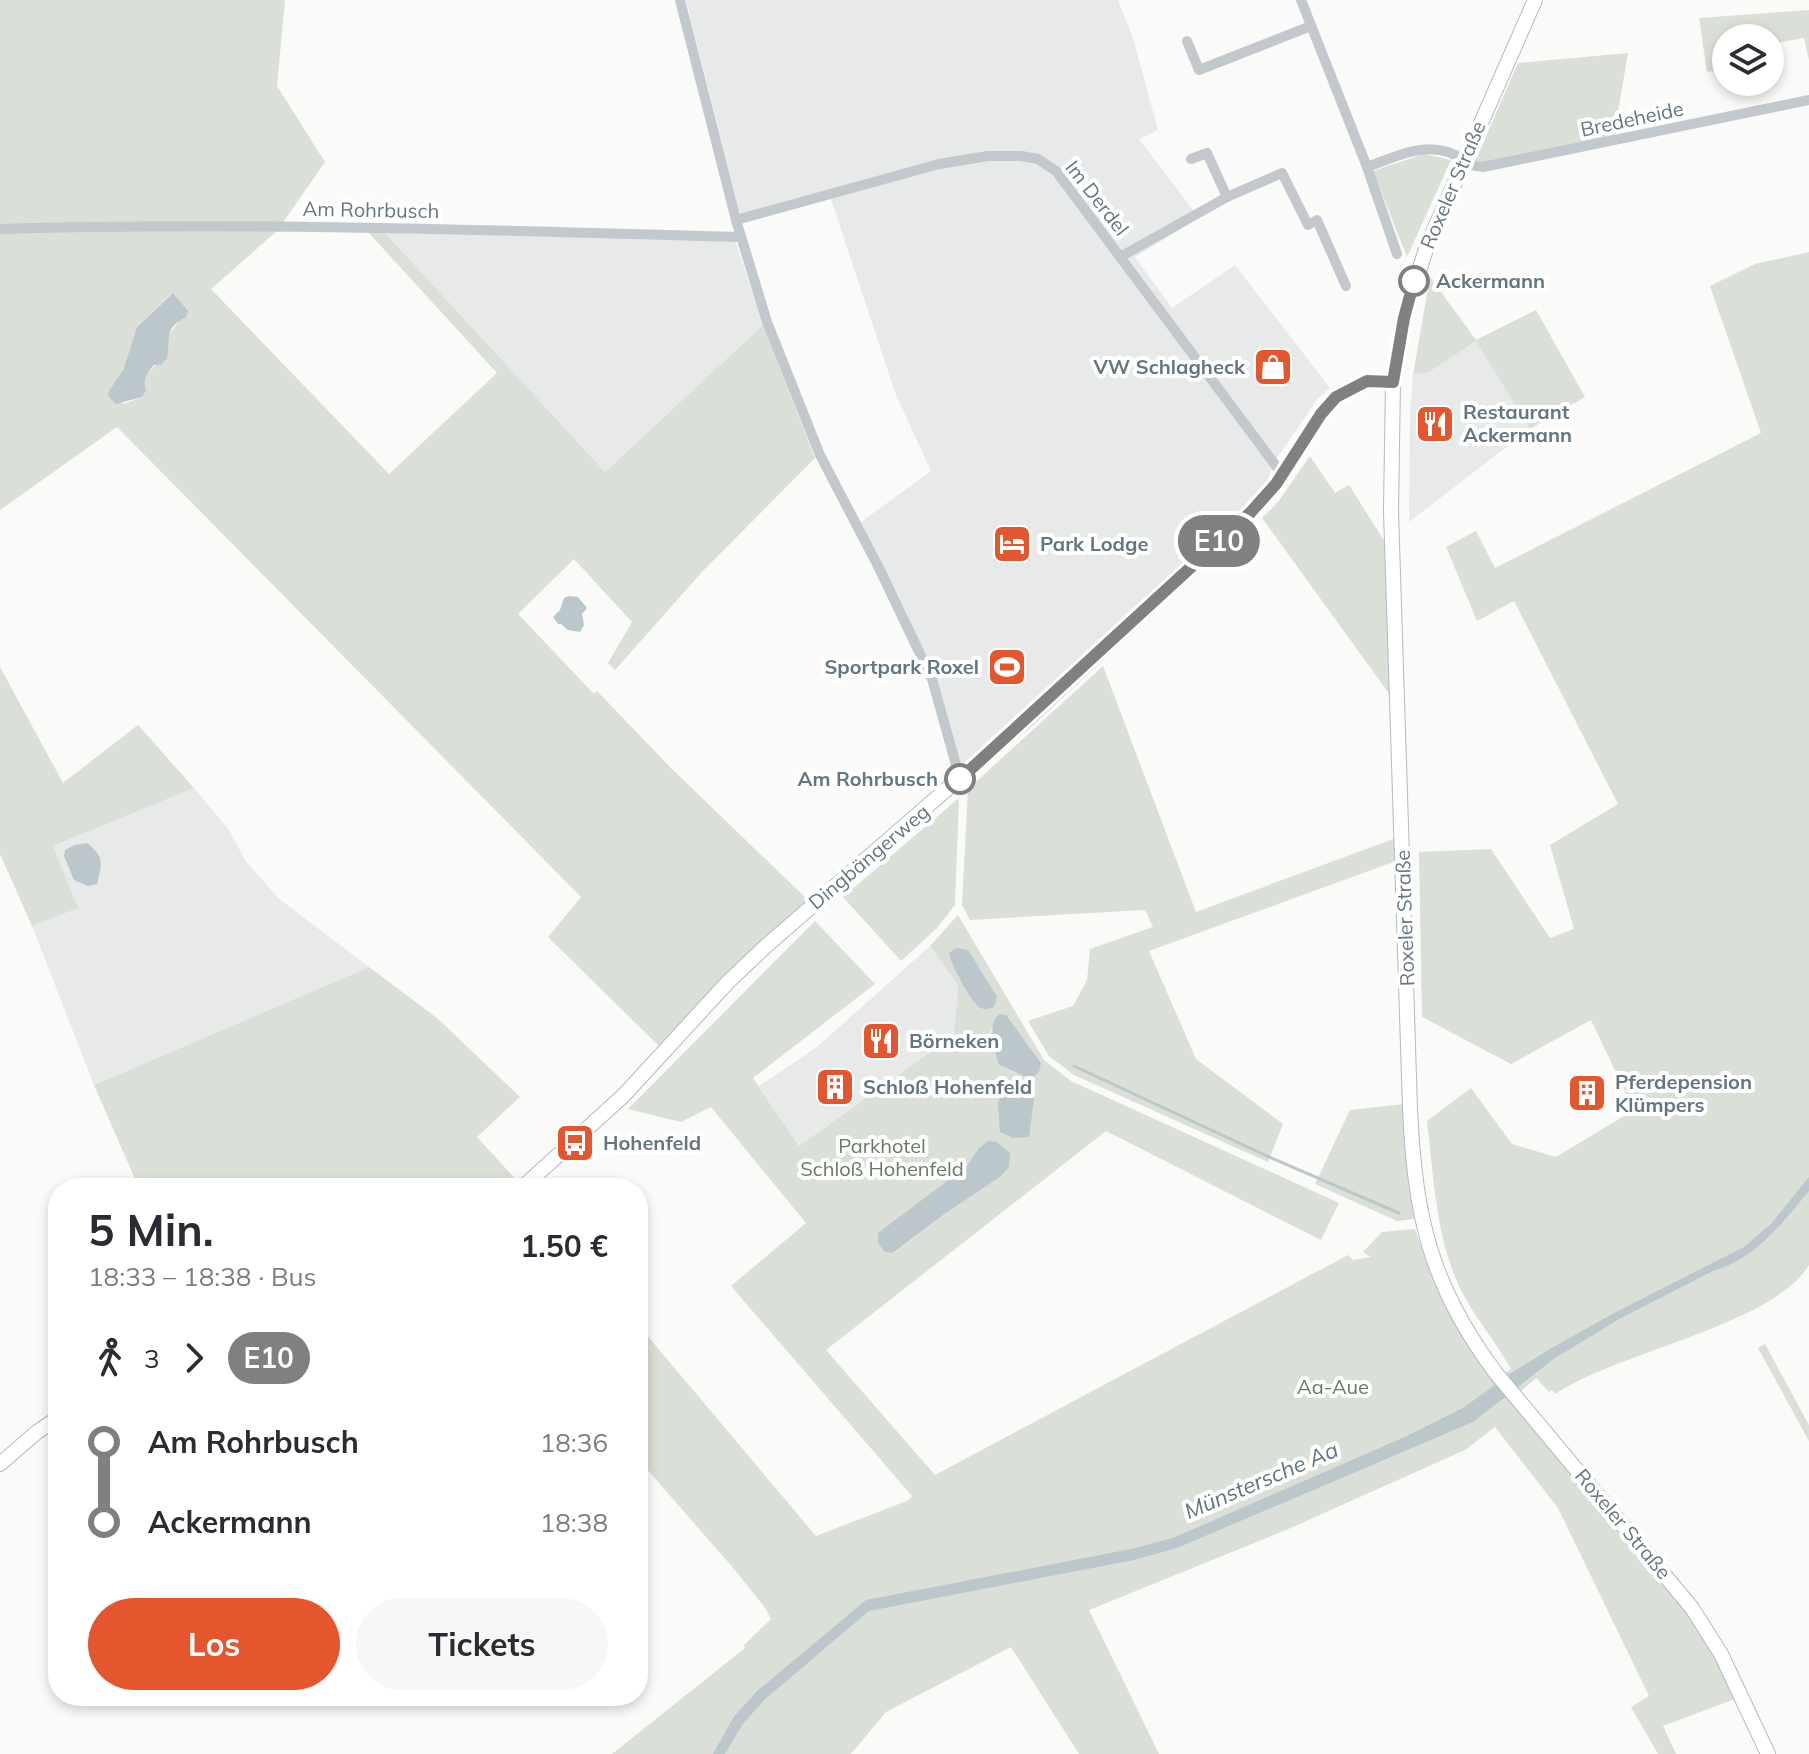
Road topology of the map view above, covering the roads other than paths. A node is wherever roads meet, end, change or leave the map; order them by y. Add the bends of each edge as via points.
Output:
1 (680, 0) edge
2 (1301, 0) edge
3 (1535, 0) edge
4 (1311, 26) junction
5 (1187, 41) dead end
6 (1809, 100) edge
7 (1191, 159) dead end
8 (1463, 160) junction
9 (1367, 167) junction
10 (1227, 197) junction
11 (736, 220) junction
12 (0, 229) edge
13 (741, 237) junction
14 (1397, 254) dead end
15 (1120, 257) junction
16 (1346, 286) dead end
17 (1393, 382) junction
18 (1282, 474) junction
19 (960, 779) junction
20 (533, 1178) edge
21 (48, 1425) edge
22 (0, 1464) edge
23 (1768, 1754) edge

1 - 11 street
2 - 4 street
3 - 8 main road, Roxeler Straße
4 - 5 street via 1199,70
4 - 9 street
6 - 8 street, Bredeheide via 1483,167
7 - 10 street via 1207,153
8 - 9 street, Bredeheide via 1427,149
8 - 17 main road, Roxeler Straße via 1414,281
9 - 14 street
10 - 15 street
10 - 16 street via 1282,173 1308,225 1317,220
11 - 13 street
11 - 15 street, Im Derdel via 939,164 1021,156 1056,171
12 - 13 street, Am Rohrbusch via 211,226
13 - 19 street via 767,322 820,455 932,679
15 - 18 street, Im Derdel
17 - 18 main road, Dingbängerweg via 1367,381 1336,397
17 - 23 main road, Roxeler Straße via 1391,511 1412,1165 1424,1234 1461,1323 1495,1372 1692,1608 1721,1654
18 - 19 main road, Dingbängerweg via 1250,513
19 - 20 main road, Dingbängerweg via 766,946 624,1095
21 - 22 main road

